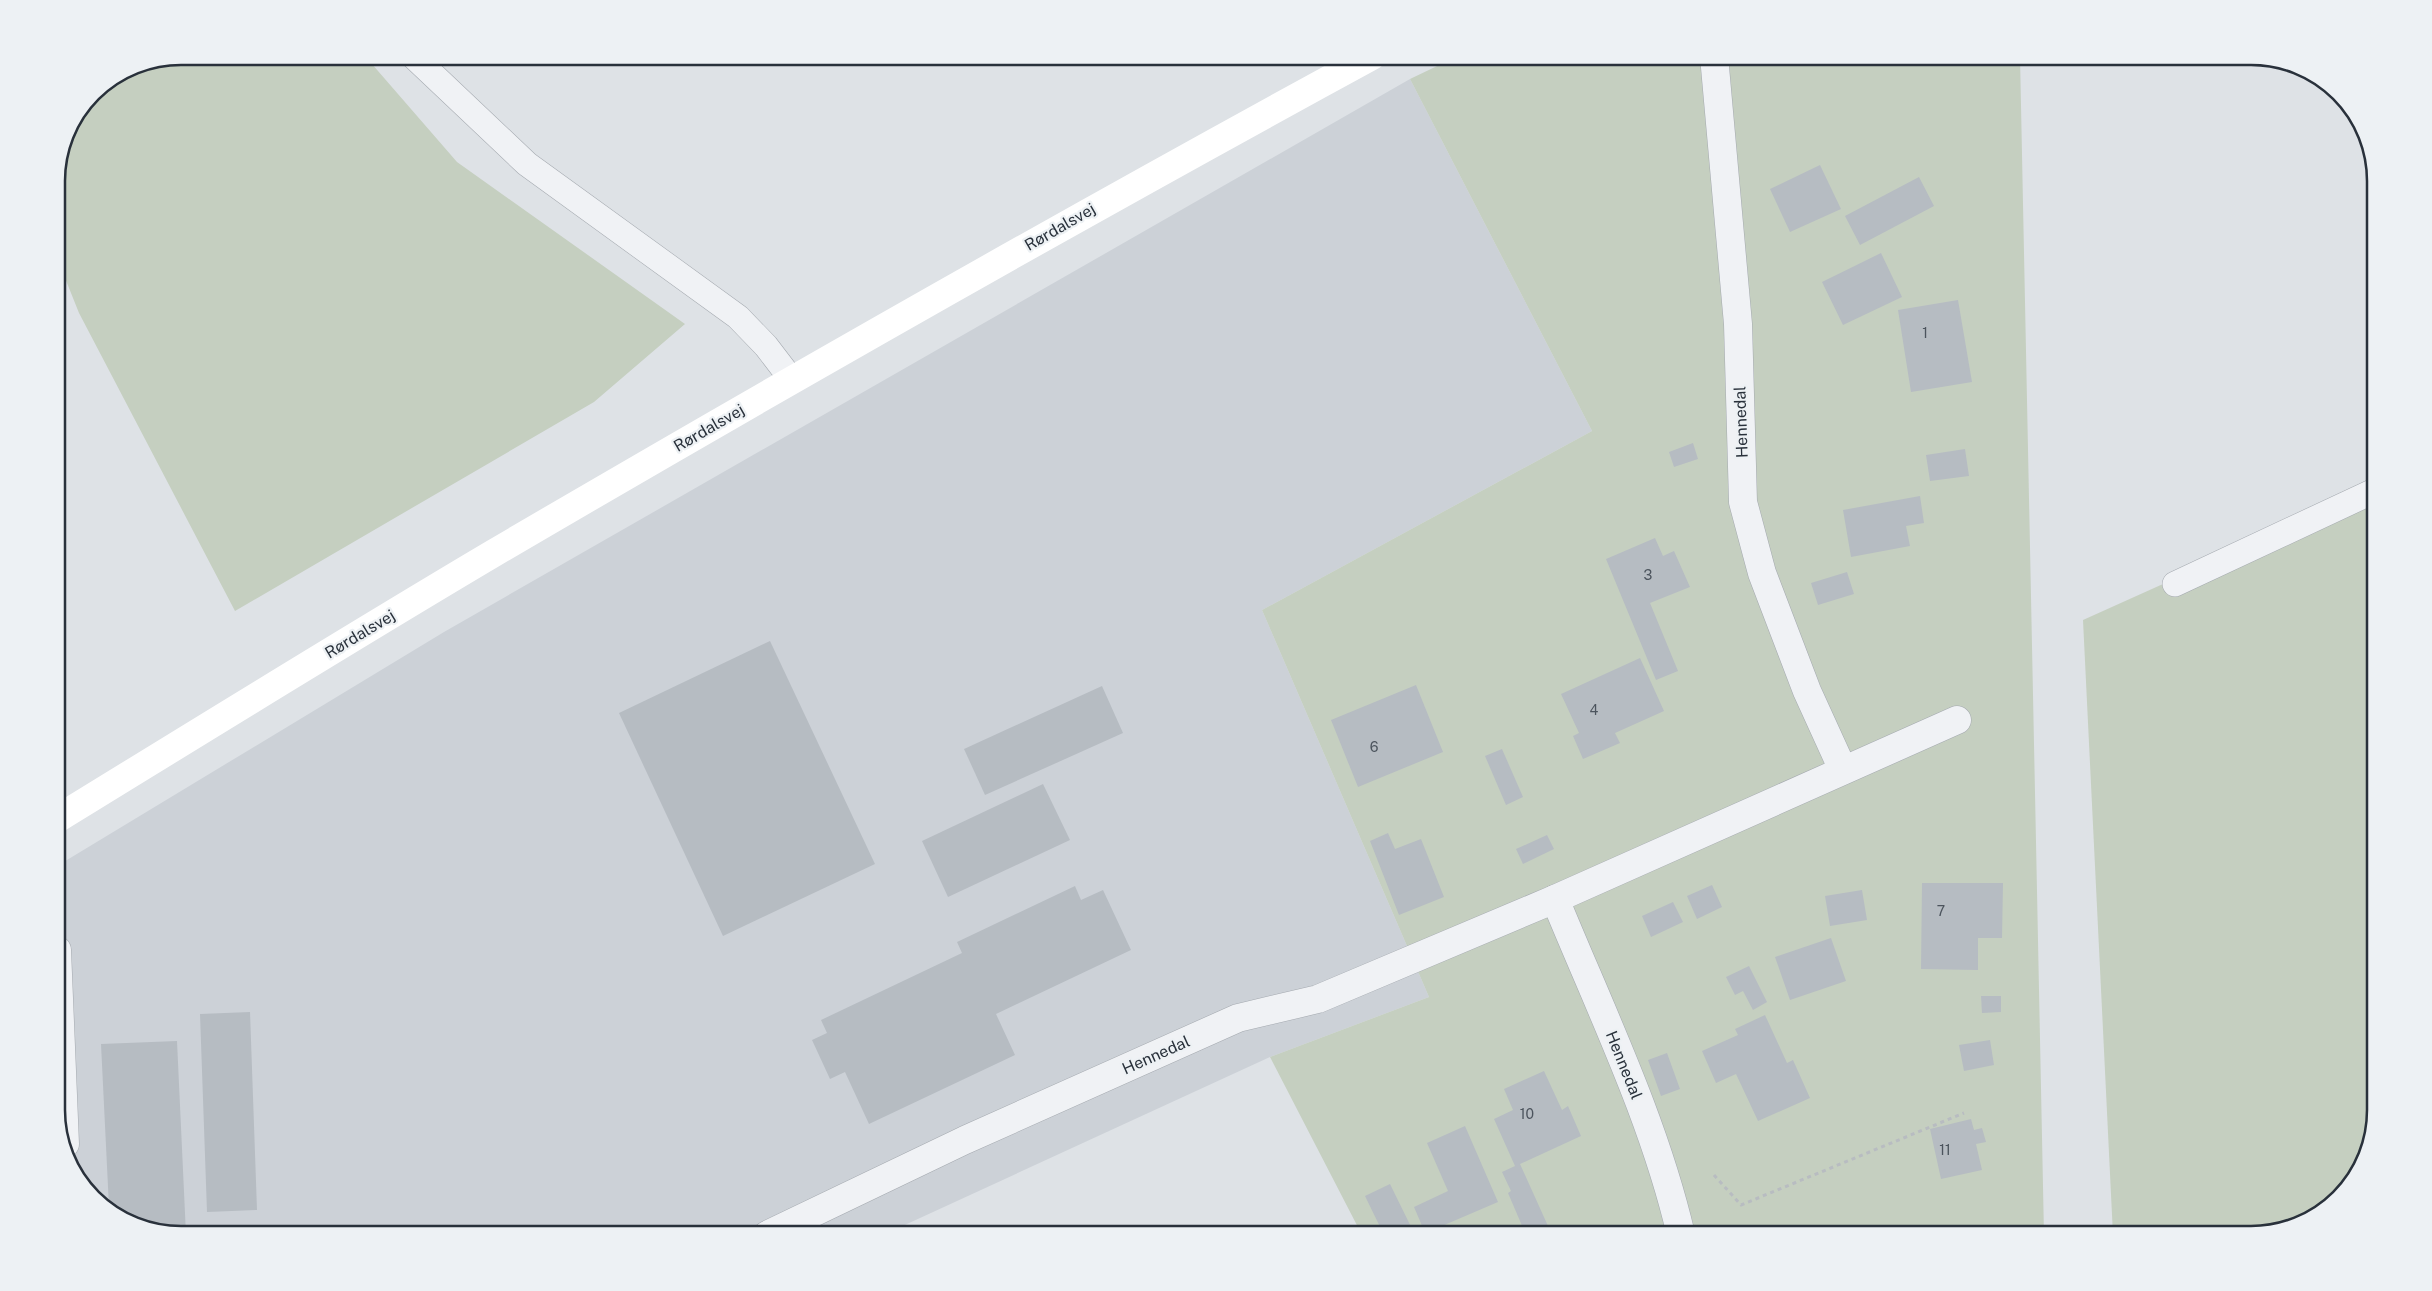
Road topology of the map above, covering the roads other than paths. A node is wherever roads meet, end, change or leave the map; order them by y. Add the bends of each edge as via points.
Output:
1 (422, 65) edge
2 (1355, 65) edge
3 (1715, 65) edge
4 (792, 380) junction
5 (2367, 494) edge
6 (2175, 584) dead end
7 (1957, 720) dead end
8 (1843, 770) junction
9 (65, 814) edge
10 (1555, 899) junction
11 (785, 1226) edge
12 (1679, 1226) edge

1 - 4 lane via 526,164 738,317
2 - 4 street, Rørdalsvej via 1137,184
3 - 8 street, Hennedal via 1738,324 1743,502 1762,573 1807,691
4 - 9 street, Rørdalsvej via 491,555
5 - 6 lane
7 - 8 street, Hennedal
8 - 10 street, Hennedal
10 - 11 street, Hennedal via 1318,1000 1238,1018 965,1140
10 - 12 street, Hennedal via 1640,1104

